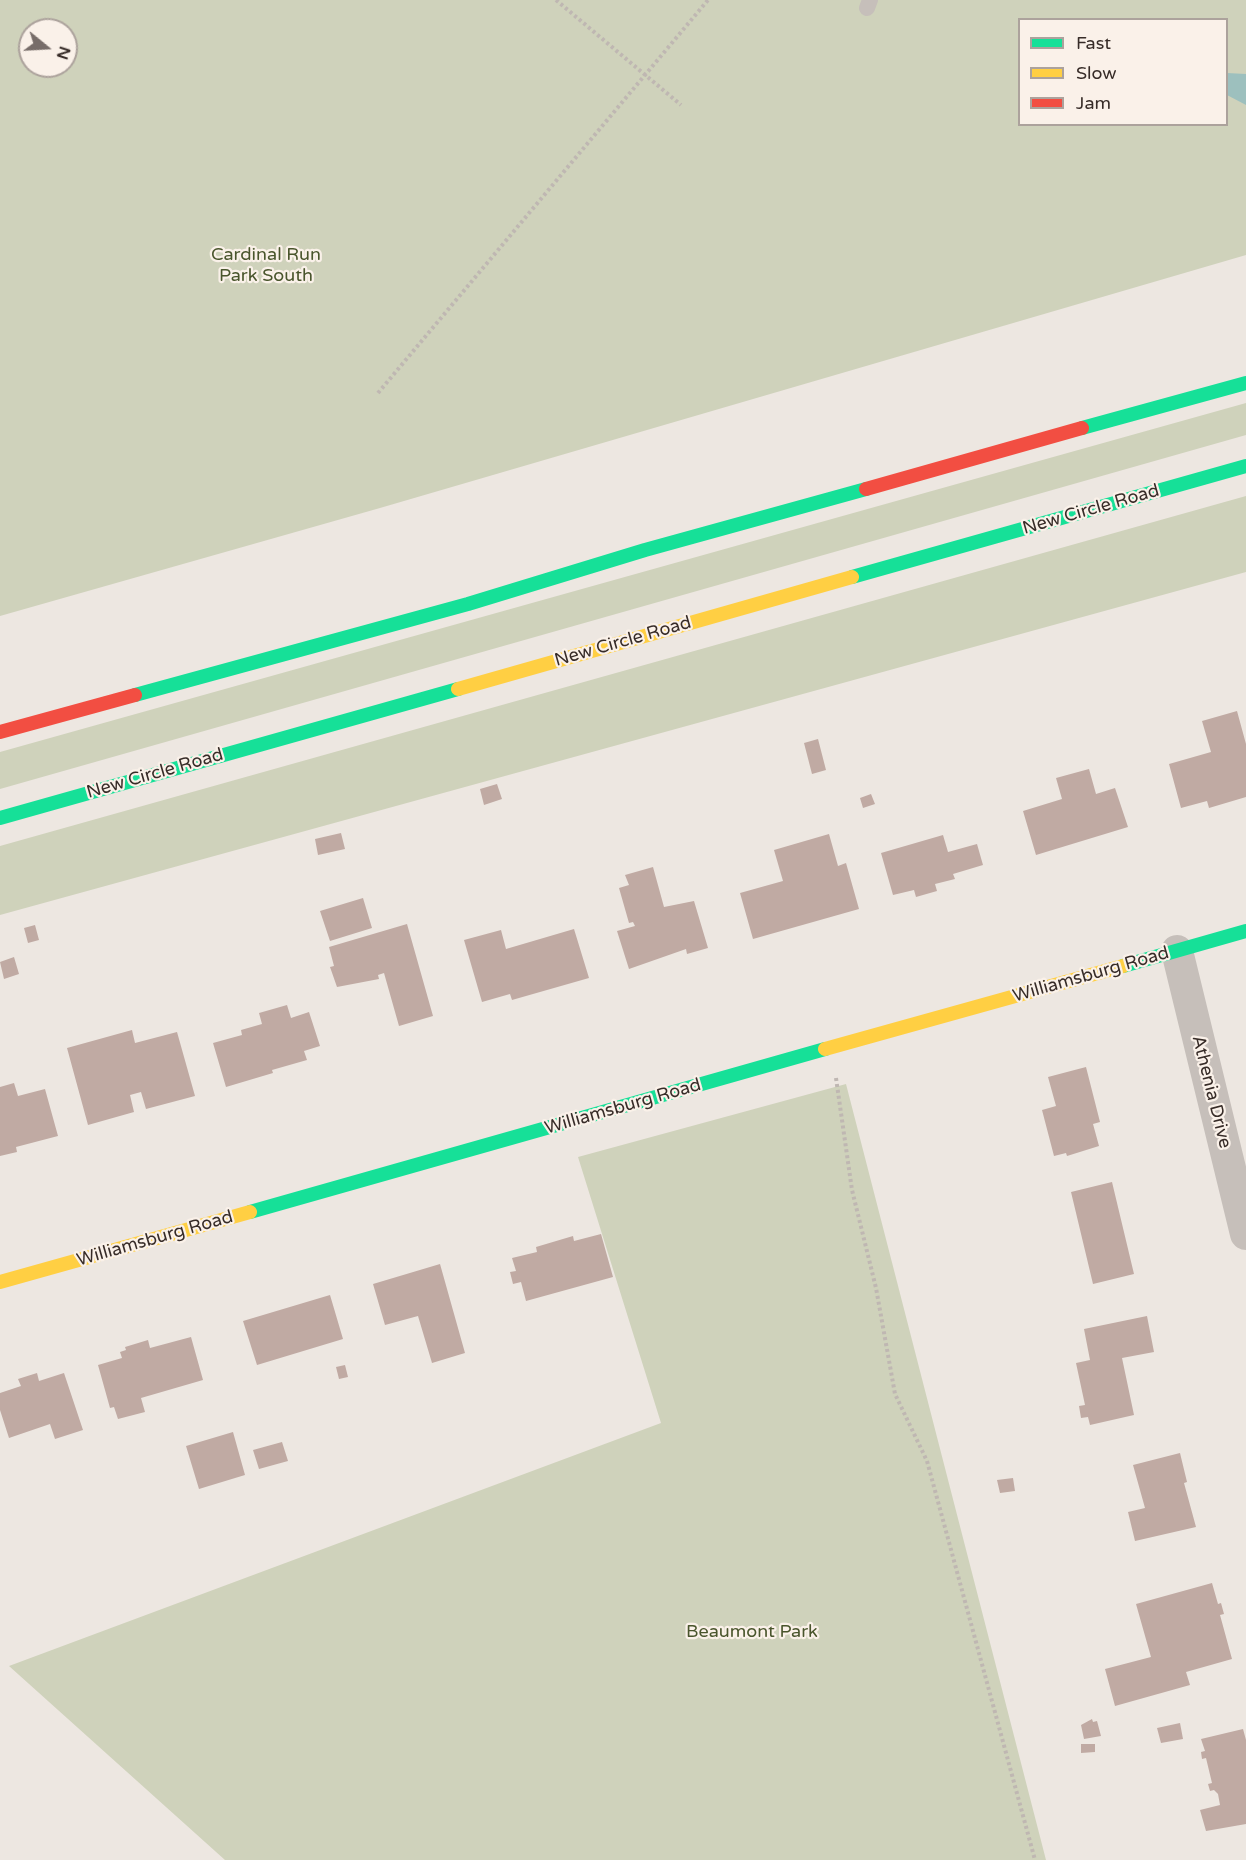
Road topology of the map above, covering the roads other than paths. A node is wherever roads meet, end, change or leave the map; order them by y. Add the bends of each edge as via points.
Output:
1 (1246, 383) edge
2 (1246, 466) edge
3 (0, 732) edge
4 (0, 818) edge
5 (1246, 931) edge
6 (1177, 951) junction
7 (1246, 1234) edge
8 (0, 1282) edge

1 - 3 main road
2 - 4 main road, New Circle Road
5 - 6 main road, Williamsburg Road
6 - 7 street, Athenia Drive
6 - 8 main road, Williamsburg Road

